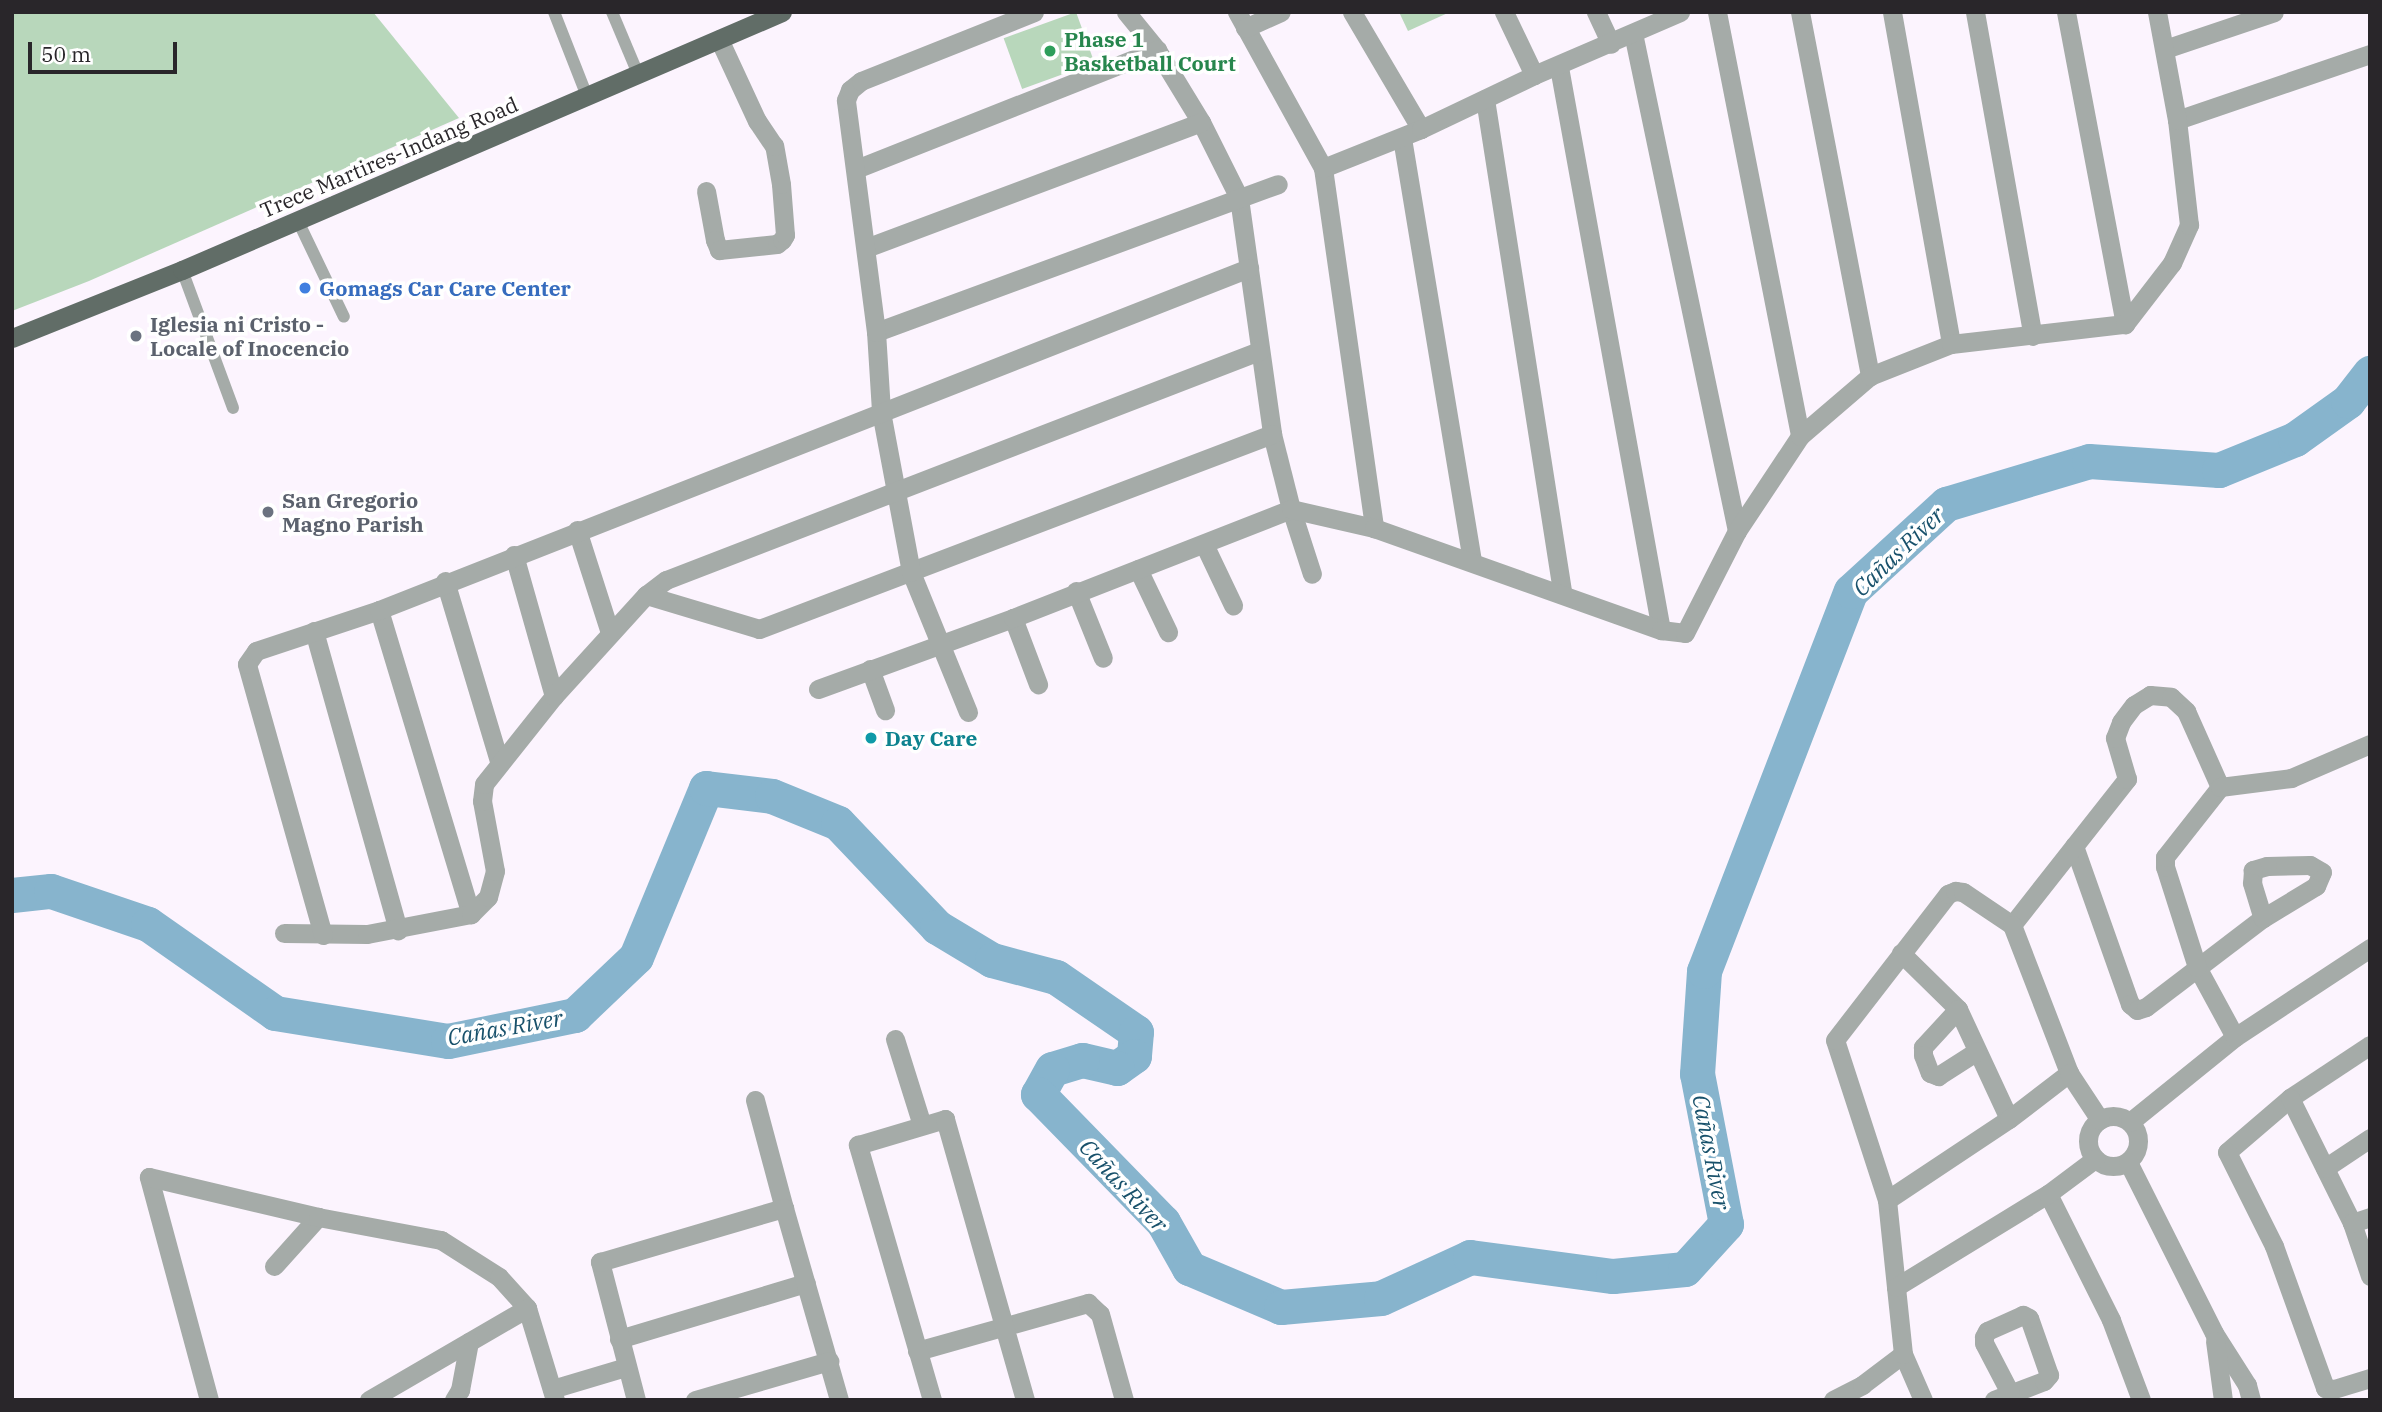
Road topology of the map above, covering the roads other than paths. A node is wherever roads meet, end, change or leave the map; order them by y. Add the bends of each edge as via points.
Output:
1 (554, 12) edge
2 (612, 12) edge
3 (782, 12) edge
4 (1034, 12) edge
5 (1281, 12) edge
6 (1352, 12) edge
7 (1504, 12) edge
8 (1596, 12) edge
9 (1679, 12) edge
10 (1717, 12) edge
11 (1800, 12) edge
12 (1892, 12) edge
13 (1975, 12) edge
14 (2066, 12) edge
15 (2157, 12) edge
16 (2274, 12) edge
17 (1129, 14) edge
18 (1241, 20) edge
19 (1633, 33) junction
20 (719, 39) junction
21 (1611, 44) junction
22 (2165, 49) junction
23 (1157, 50) junction
24 (2370, 54) edge
25 (1559, 67) junction
26 (638, 74) junction
27 (1534, 75) junction
28 (587, 96) junction
29 (1485, 99) junction
30 (2176, 120) junction
31 (1201, 122) junction
32 (1421, 129) junction
33 (1402, 138) junction
34 (1323, 168) junction
35 (856, 169) junction
36 (1278, 184) dead end
37 (706, 191) dead end
38 (1239, 198) junction
39 (298, 221) junction
40 (866, 248) junction
41 (1249, 268) junction
42 (182, 270) junction
43 (344, 317) dead end
44 (2125, 324) junction
45 (876, 332) junction
46 (2033, 336) junction
47 (12, 338) edge
48 (1951, 344) junction
49 (1259, 351) junction
50 (1870, 376) junction
51 (233, 408) dead end
52 (881, 411) junction
53 (1272, 434) junction
54 (1800, 436) junction
55 (896, 491) junction
56 (1291, 509) junction
57 (1374, 528) junction
58 (578, 530) junction
59 (1737, 531) junction
60 (1204, 544) junction
61 (514, 555) junction
62 (1472, 562) junction
63 (1138, 569) junction
64 (911, 572) junction
65 (1312, 574) dead end
66 (445, 581) junction
67 (1076, 592) junction
68 (1562, 593) junction
69 (646, 595) junction
70 (1233, 606) dead end
71 (379, 610) junction
72 (1013, 618) junction
73 (1661, 630) junction
74 (314, 631) junction
75 (1168, 632) dead end
76 (610, 633) junction
77 (940, 644) junction
78 (1103, 658) dead end
79 (870, 670) junction
80 (1038, 684) dead end
81 (818, 689) dead end
82 (554, 696) junction
83 (885, 710) dead end
84 (968, 712) dead end
85 (2370, 744) edge
86 (499, 761) junction
87 (2220, 787) junction
88 (2074, 845) junction
89 (471, 914) junction
90 (2263, 918) dead end
91 (2012, 925) junction
92 (398, 930) junction
93 (284, 933) dead end
94 (323, 935) junction
95 (2370, 948) edge
96 (1901, 953) junction
97 (2197, 967) junction
98 (1958, 1009) junction
99 (2235, 1037) junction
100 (895, 1039) dead end
101 (2370, 1045) edge
102 (1977, 1051) junction
103 (2069, 1073) junction
104 (2290, 1098) junction
105 (755, 1100) dead end
106 (2009, 1119) junction
107 (2100, 1120) junction
108 (2130, 1122) junction
109 (922, 1125) junction
110 (2370, 1138) edge
111 (2095, 1159) junction
112 (2128, 1162) junction
113 (2325, 1168) junction
114 (2048, 1194) junction
115 (1887, 1200) junction
116 (784, 1208) junction
117 (318, 1217) junction
118 (2361, 1220) edge
119 (274, 1266) dead end
120 (2370, 1276) edge
121 (806, 1283) junction
122 (1896, 1287) junction
123 (527, 1308) junction
124 (1003, 1325) junction
125 (2214, 1333) junction
126 (619, 1339) junction
127 (469, 1342) junction
128 (917, 1350) junction
129 (1903, 1354) junction
130 (829, 1361) junction
131 (626, 1367) junction
132 (2370, 1378) edge
133 (548, 1392) edge
134 (1836, 1399) edge
135 (209, 1400) edge
136 (369, 1400) edge
137 (454, 1400) edge
138 (636, 1400) edge
139 (695, 1400) edge
140 (839, 1400) edge
141 (932, 1400) edge
142 (1025, 1400) edge
143 (1124, 1400) edge
144 (1923, 1400) edge
145 (2141, 1400) edge
146 (2223, 1400) edge
147 (2251, 1400) edge

1 - 28 lane
2 - 26 lane
3 - 20 main road, Trece Martires-Indang Road
4 - 35 street via 850,90 846,100
5 - 18 street
6 - 32 street
7 - 27 street
8 - 21 street
9 - 19 street
10 - 54 street
11 - 50 street
12 - 48 street
13 - 46 street
14 - 44 street
15 - 22 street
16 - 22 street
17 - 23 street
18 - 34 street
19 - 21 street
19 - 59 street
20 - 26 main road, Trece Martires-Indang Road
20 - 37 street via 757,121 774,146 785,235 777,244 719,250
21 - 25 street
22 - 30 street
23 - 31 street
23 - 35 street
24 - 30 street
25 - 27 street
25 - 73 street
26 - 28 main road, Trece Martires-Indang Road
27 - 29 street
28 - 39 main road, Trece Martires-Indang Road
29 - 32 street
29 - 68 street
30 - 44 street via 2189,225 2172,263
31 - 38 street
31 - 40 street
32 - 33 street
33 - 34 street
33 - 62 street
34 - 57 street
35 - 40 street
36 - 38 street
38 - 41 street
38 - 45 street
39 - 42 main road, Trece Martires-Indang Road
39 - 43 lane
40 - 45 street
41 - 49 street
41 - 52 street
42 - 47 main road, Trece Martires-Indang Road
42 - 51 lane
44 - 46 street
45 - 52 street
46 - 48 street
48 - 50 street
49 - 53 street
49 - 55 street
50 - 54 street
52 - 55 street
52 - 58 street
53 - 56 street
53 - 64 street
54 - 59 street
55 - 64 street
55 - 69 street via 666,580
56 - 57 street
56 - 60 street
56 - 65 street
57 - 62 street
58 - 61 street
58 - 76 street
59 - 73 street via 1685,633
60 - 63 street
60 - 70 street
61 - 66 street
61 - 82 street
62 - 68 street
63 - 67 street
63 - 75 street
64 - 69 street via 759,629
64 - 77 street
66 - 71 street
66 - 86 street
67 - 72 street
67 - 78 street
68 - 73 street
69 - 76 street
71 - 74 street
71 - 89 street
72 - 77 street
72 - 80 street
74 - 92 street
74 - 94 street via 256,651 247,664
76 - 82 street
77 - 79 street
77 - 84 street
79 - 81 street
79 - 83 street
82 - 86 street
85 - 87 street via 2291,778
86 - 89 street via 482,791 494,886
87 - 88 street via 2186,711 2171,697 2150,695 2134,705 2115,738 2127,779
87 - 97 street via 2165,858
88 - 91 street
88 - 97 street via 2130,1004 2137,1010 2146,1007
89 - 92 street
90 - 97 street
91 - 96 street via 1964,892 1955,891
91 - 103 street
92 - 94 street
93 - 94 street
95 - 99 street
96 - 98 street
96 - 115 street via 1835,1040
97 - 99 street
98 - 102 street
98 - 102 street via 1923,1046 1930,1073 1938,1076
99 - 108 street
100 - 109 street
101 - 104 street
102 - 106 street
103 - 106 street
103 - 107 street
104 - 113 street
104 - 132 street via 2232,1145 2227,1152 2229,1160 2274,1247 2325,1388
105 - 116 street
106 - 115 street
107 - 108 street via 2115,1116
107 - 111 street via 2089,1133
108 - 112 street via 2138,1147
109 - 124 street via 945,1119
109 - 128 street via 858,1145
110 - 113 street
111 - 112 street via 2111,1167
111 - 114 street
112 - 125 street
113 - 118 street
114 - 122 street
114 - 145 street via 2111,1320
115 - 122 street
116 - 121 street
116 - 126 street via 600,1262
117 - 119 street
117 - 123 street via 441,1240 499,1277
117 - 135 street via 149,1177
118 - 120 street
121 - 126 street
121 - 130 street
122 - 129 street
123 - 127 street
123 - 133 street
124 - 128 street
124 - 142 street
124 - 143 street via 1080,1304 1095,1306
125 - 146 street
125 - 147 street via 2247,1385
126 - 131 street
127 - 136 street
127 - 137 street
128 - 141 street
129 - 134 street
129 - 144 street
130 - 139 street
130 - 140 street
131 - 133 street
131 - 138 street

